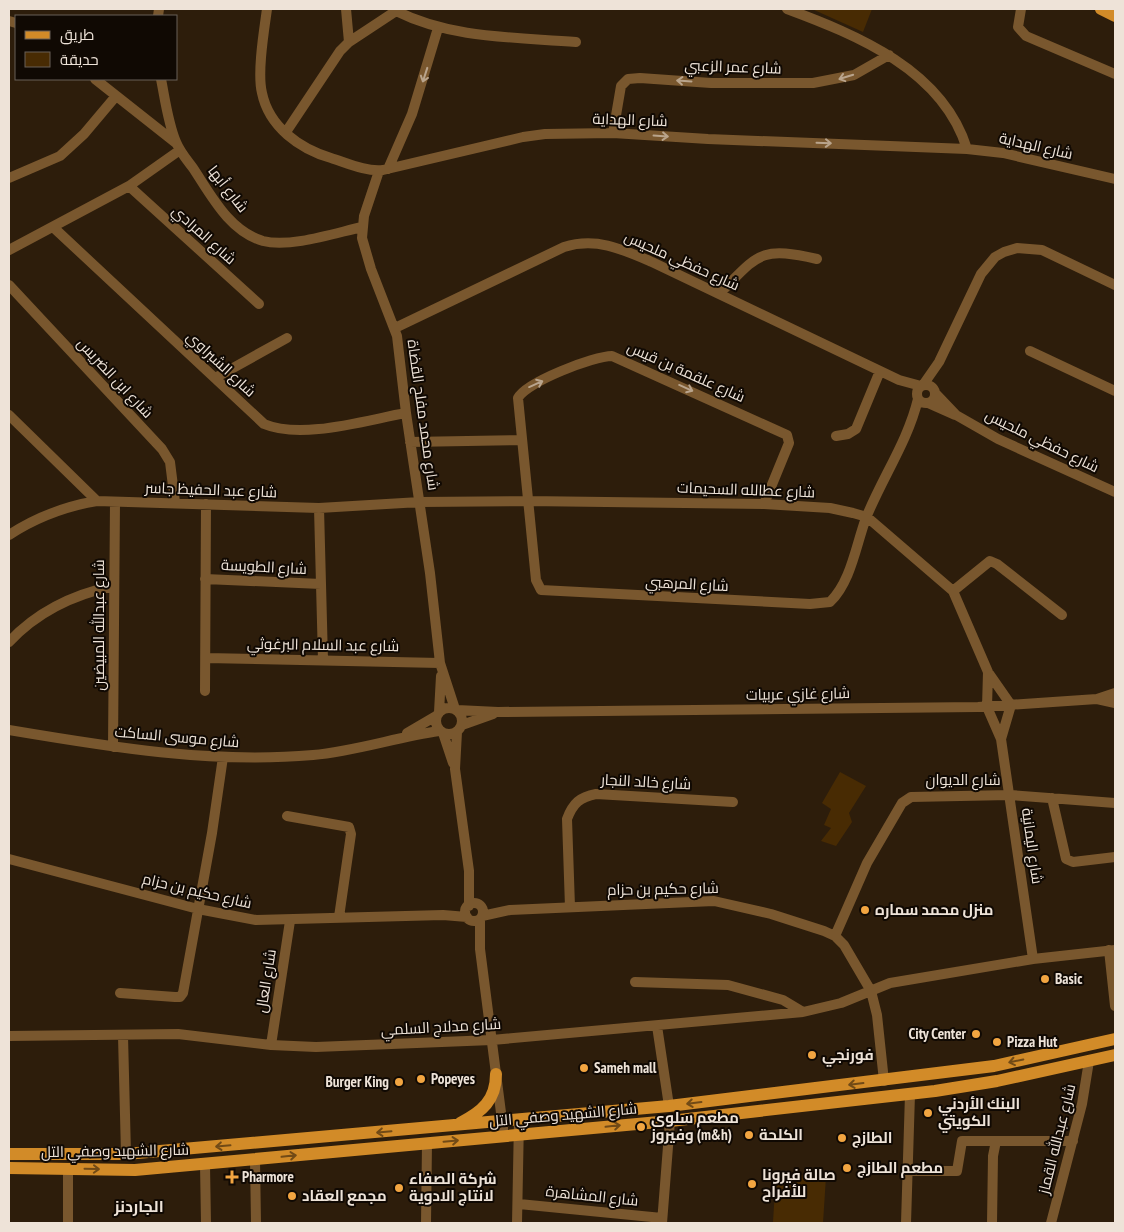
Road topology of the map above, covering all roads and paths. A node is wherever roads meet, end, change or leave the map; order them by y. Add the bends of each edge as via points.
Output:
1 (267, 9) edge
2 (346, 9) edge
3 (787, 9) edge
4 (1021, 9) edge
5 (1101, 9) edge
6 (398, 10) edge
7 (1115, 16) edge
8 (438, 28) junction
9 (349, 42) junction
10 (576, 42) dead end
11 (889, 55) junction
12 (1115, 74) edge
13 (96, 80) edge
14 (161, 80) edge
15 (116, 96) junction
16 (286, 132) junction
17 (613, 133) junction
18 (178, 147) junction
19 (967, 149) junction
20 (383, 170) junction
21 (9, 178) edge
22 (1115, 179) edge
23 (129, 186) junction
24 (53, 227) junction
25 (362, 227) junction
26 (9, 250) edge
27 (817, 259) dead end
28 (9, 285) edge
29 (1115, 285) edge
30 (719, 294) junction
31 (259, 304) dead end
32 (395, 328) junction
33 (287, 338) dead end
34 (1030, 352) dead end
35 (939, 362) junction
36 (880, 371) junction
37 (215, 378) junction
38 (899, 380) junction
39 (922, 386) junction
40 (935, 391) junction
41 (1115, 391) edge
42 (923, 400) junction
43 (406, 413) junction
44 (9, 415) edge
45 (956, 415) junction
46 (836, 436) dead end
47 (521, 440) junction
48 (410, 442) junction
49 (1115, 490) edge
50 (527, 500) junction
51 (97, 501) junction
52 (115, 502) junction
53 (175, 502) junction
54 (420, 502) junction
55 (206, 504) junction
56 (764, 504) junction
57 (319, 508) junction
58 (867, 517) junction
59 (9, 535) edge
60 (205, 579) junction
61 (321, 584) junction
62 (114, 586) junction
63 (953, 591) junction
64 (1062, 615) dead end
65 (9, 642) edge
66 (206, 658) junction
67 (323, 660) junction
68 (440, 666) junction
69 (988, 672) junction
70 (205, 691) dead end
71 (1115, 693) edge
72 (1097, 699) junction
73 (1115, 703) edge
74 (1011, 705) junction
75 (987, 707) junction
76 (456, 710) junction
77 (498, 712) junction
78 (438, 714) junction
79 (460, 729) junction
80 (9, 730) edge
81 (441, 732) junction
82 (402, 736) junction
83 (1001, 739) junction
84 (113, 747) junction
85 (223, 757) junction
86 (455, 769) junction
87 (1010, 795) junction
88 (1052, 798) junction
89 (733, 802) dead end
90 (1115, 803) edge
91 (287, 816) dead end
92 (1115, 857) edge
93 (9, 859) edge
94 (570, 907) junction
95 (198, 909) junction
96 (474, 912) junction
97 (339, 917) junction
98 (290, 921) junction
99 (835, 936) junction
100 (1112, 950) edge
101 (1033, 958) junction
102 (635, 982) dead end
103 (871, 991) junction
104 (120, 993) dead end
105 (1115, 1006) edge
106 (803, 1012) junction
107 (657, 1026) junction
108 (9, 1036) edge
109 (123, 1036) junction
110 (1115, 1039) edge
111 (492, 1040) junction
112 (271, 1045) junction
113 (1115, 1055) edge
114 (1089, 1061) junction
115 (496, 1074) junction
116 (884, 1081) junction
117 (910, 1094) junction
118 (669, 1106) junction
119 (519, 1120) junction
120 (503, 1121) junction
121 (670, 1121) junction
122 (454, 1126) junction
123 (504, 1136) junction
124 (519, 1136) junction
125 (996, 1141) junction
126 (1073, 1141) junction
127 (427, 1143) junction
128 (9, 1154) edge
129 (126, 1154) junction
130 (256, 1160) junction
131 (205, 1165) junction
132 (9, 1168) edge
133 (68, 1169) junction
134 (908, 1171) junction
135 (519, 1204) junction
136 (662, 1221) edge
137 (68, 1223) edge
138 (206, 1223) edge
139 (256, 1223) edge
140 (426, 1223) edge
141 (518, 1223) edge
142 (906, 1223) edge
143 (992, 1223) edge
144 (1051, 1223) edge

1 - 16 street, شارع الهداية via 260,85 262,95
2 - 9 street
3 - 11 street via 822,22
4 - 12 street via 1018,27 1026,36
5 - 7 main road
6 - 8 street
6 - 9 street
8 - 10 street
8 -> 20 street, شارع محمد مفلح القضاة via 412,114
9 - 16 street
11 -> 17 street, شارع عمر الزعبي via 854,75 813,83 628,79 618,93
11 - 19 street via 922,81 943,105 958,127
13 - 15 street
14 - 18 street, شارع أبها
15 - 18 street
15 - 21 street via 84,134 60,156
16 - 20 street, شارع الهداية via 293,142 310,151 364,168
17 -> 19 street, شارع الهداية
17 - 20 street, شارع الهداية via 529,136
18 - 23 street
18 - 25 street, شارع أبها via 224,213 249,235 265,241 294,241
19 - 22 street, شارع الهداية
20 - 25 street, شارع محمد مفلح القضاة
23 - 24 street
23 - 31 street, شارع المرادي
24 - 26 street
24 - 37 street, شارع الشبراوي
25 - 32 street, شارع محمد مفلح القضاة via 366,254
27 - 30 street via 784,251 771,252 751,263
28 - 53 street, شارع ابن الضريس via 162,449 170,462
29 - 35 street via 1042,250 1024,248 1004,252 995,257 981,274
30 - 32 street, شارع حفظي ملحيس via 624,250 585,242 564,247
30 - 36 street, شارع حفظي ملحيس
32 - 43 street, شارع محمد مفلح القضاة
33 - 37 street
34 - 41 street
35 - 39 street
35 - 40 street
36 - 38 street, شارع حفظي ملحيس
36 - 46 street via 856,429
37 - 43 street, شارع الشبراوي via 260,420 283,430 336,426
38 - 39 street, شارع حفظي ملحيس
38 - 42 street, شارع حفظي ملحيس
39 - 40 street via 929,385
39 - 42 street via 918,390
40 - 42 street via 932,401
40 - 45 street, شارع حفظي ملحيس
42 - 45 street, شارع حفظي ملحيس
42 - 58 street via 921,413 911,424
43 - 48 street, شارع محمد مفلح القضاة
44 - 51 street
45 - 49 street, شارع حفظي ملحيس via 1040,459
47 - 48 street
47 - 50 street, شارع علقمة بن قيس
47 -> 56 street, شارع علقمة بن قيس via 518,405 521,392 592,358 612,356 788,435 789,443
48 - 54 street, شارع محمد مفلح القضاة
50 - 54 street, شارع عطالله السحيمات
50 - 56 street, شارع عطالله السحيمات
50 - 58 street, شارع المرهبي via 536,580 541,590 686,599 830,602 843,583
51 - 52 street, شارع عبد الحفيظ جاسر
51 - 59 street, شارع عبد الحفيظ جاسر via 82,503 35,521
52 - 53 street, شارع عبد الحفيظ جاسر
52 - 62 street, شارع عبدالله المبيضين
53 - 55 street, شارع عبد الحفيظ جاسر
54 - 57 street, شارع عبد الحفيظ جاسر
54 - 68 street, شارع محمد مفلح القضاة
55 - 57 street, شارع عبد الحفيظ جاسر
55 - 60 street
56 - 58 street, شارع عطالله السحيمات via 830,508
57 - 61 street
58 - 63 street, شارع عطالله السحيمات
60 - 61 street, شارع الطويسة
60 - 66 street
61 - 67 street
62 - 65 street via 74,597 40,617
62 - 84 street, شارع عبدالله المبيضين
63 - 64 street via 990,561
63 - 69 street, شارع عطالله السحيمات
66 - 67 street, شارع عبد السلام البرغوثي
66 - 70 street
67 - 68 street, شارع عبد السلام البرغوثي
68 - 76 street, شارع محمد مفلح القضاة
68 - 78 street, شارع محمد مفلح القضاة
69 - 74 street, شارع عطالله السحيمات
69 - 75 street, شارع عطالله السحيمات
71 - 72 street, شارع غازي عربيات
72 - 73 street, شارع غازي عربيات
72 - 74 street, شارع غازي عربيات
74 - 75 street, شارع غازي عربيات
74 - 83 street, شارع اليمانية
75 - 77 street, شارع غازي عربيات
75 - 83 street, شارع اليمانية
76 - 77 street, شارع غازي عربيات
76 - 78 street via 448,708
76 - 79 street via 462,718
77 - 79 street, شارع غازي عربيات
78 - 81 street via 436,724
78 - 82 street, شارع موسى الساكت
79 - 81 street via 450,734
79 - 86 street
80 - 84 street, شارع موسى الساكت
81 - 82 street, شارع موسى الساكت
81 - 86 street
82 - 85 street, شارع موسى الساكت via 329,753
83 - 87 street, شارع اليمانية
84 - 85 street, شارع موسى الساكت
85 - 95 street
86 - 96 street
87 - 88 street, شارع الديوان
87 - 99 street, شارع الديوان via 917,795 905,800 867,863
87 - 101 street, شارع اليمانية
88 - 90 street, شارع الديوان
88 - 92 street via 1066,859 1073,862
89 - 94 street, شارع خالد النجار via 596,794 582,797 571,807 567,819
91 - 97 street via 349,827 351,834
93 - 95 street, شارع حكيم بن حزام
94 - 96 street, شارع حكيم بن حزام
94 - 99 street, شارع حكيم بن حزام via 714,900 771,914
95 - 98 street, شارع حكيم بن حزام via 247,919
95 - 104 street via 183,994 175,997
96 - 97 street, شارع حكيم بن حزام
96 - 111 street
97 - 98 street, شارع حكيم بن حزام
98 - 112 street, شارع العال
99 - 103 street via 857,964
100 - 101 street
100 - 105 street
101 - 103 street via 890,983
102 - 106 street via 728,985 783,1000
103 - 106 street, شارع مدلاج السلمي via 841,1003
103 - 116 street via 877,1015
106 - 107 street, شارع مدلاج السلمي
107 - 111 street, شارع مدلاج السلمي
107 - 118 street
108 - 109 street, شارع مدلاج السلمي
109 - 112 street, شارع مدلاج السلمي via 178,1034
109 - 129 street
110 -> 116 main road, شارع الشهيد وصفي التل via 994,1066
111 - 112 street, شارع مدلاج السلمي via 316,1047
111 - 115 street
113 - 114 main road, شارع الشهيد وصفي التل
114 - 117 main road, شارع الشهيد وصفي التل via 997,1081
114 - 126 street, شارع عبدالله القماز
115 - 120 street
115 - 122 main road via 495,1090 488,1103 478,1113
116 -> 118 main road, شارع الشهيد وصفي التل
117 - 121 main road, شارع الشهيد وصفي التل
117 - 134 street
118 - 119 main road, شارع الشهيد وصفي التل
119 - 120 main road, شارع الشهيد وصفي التل
119 - 124 street
120 - 122 main road, شارع الشهيد وصفي التل
120 - 123 street
124 -> 121 main road, شارع الشهيد وصفي التل
121 - 136 street
122 -> 129 main road, شارع الشهيد وصفي التل
123 - 124 main road, شارع الشهيد وصفي التل
127 -> 123 main road, شارع الشهيد وصفي التل
124 - 135 street
125 - 126 street
125 - 134 street via 964,1140 957,1171
125 - 143 street
126 - 144 street, شارع عبدالله القماز
130 -> 127 main road, شارع الشهيد وصفي التل
127 - 140 street
128 - 129 main road, شارع الشهيد وصفي التل
130 - 131 main road, شارع الشهيد وصفي التل
130 - 139 street
133 -> 131 main road, شارع الشهيد وصفي التل via 135,1170
131 - 138 street
132 - 133 main road, شارع الشهيد وصفي التل
133 - 137 street
134 - 142 street
135 - 136 street, شارع المشاهرة
135 - 141 street

